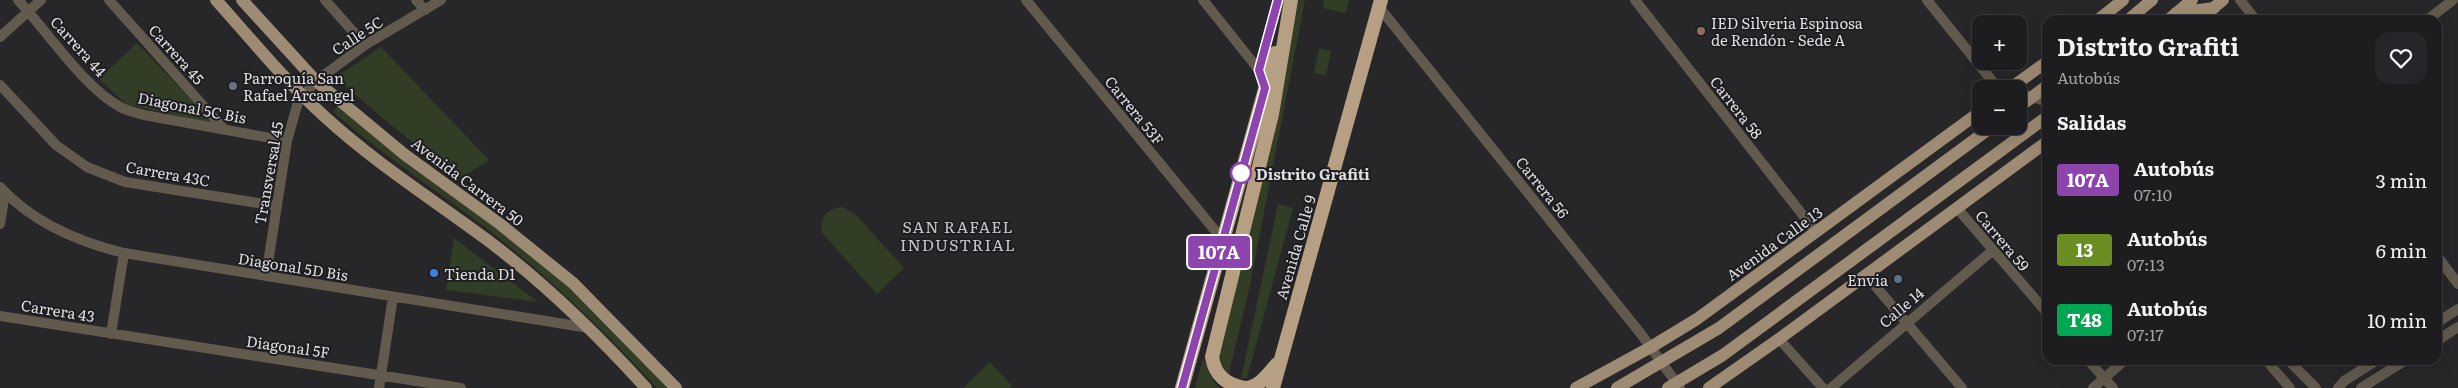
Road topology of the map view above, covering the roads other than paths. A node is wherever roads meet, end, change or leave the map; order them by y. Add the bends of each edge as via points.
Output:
1 (18, 0) edge
2 (40, 0) edge
3 (108, 0) edge
4 (216, 0) edge
5 (242, 0) edge
6 (325, 0) edge
7 (416, 0) edge
8 (441, 0) edge
9 (1026, 0) edge
10 (1203, 0) edge
11 (1278, 0) edge
12 (1291, 0) edge
13 (1635, 0) edge
14 (1926, 0) edge
15 (2123, 0) edge
16 (2152, 0) edge
17 (2192, 0) edge
18 (2240, 0) edge
19 (2453, 0) edge
20 (1380, 4) edge
21 (2218, 4) edge
22 (425, 10) junction
23 (28, 11) junction
24 (2104, 15) edge
25 (2134, 15) edge
26 (2173, 15) edge
27 (2176, 15) edge
28 (2205, 15) edge
29 (2252, 15) edge
30 (2434, 15) edge
31 (0, 37) edge
32 (365, 45) junction
33 (2042, 65) edge
34 (1259, 70) junction
35 (1990, 80) edge
36 (2022, 80) edge
37 (316, 81) junction
38 (0, 85) edge
39 (1265, 88) junction
40 (2042, 90) edge
41 (303, 95) junction
42 (2027, 95) edge
43 (2033, 97) junction
44 (2042, 100) edge
45 (2027, 102) edge
46 (122, 108) joint
47 (1972, 118) edge
48 (2042, 120) edge
49 (224, 129) junction
50 (1982, 135) edge
51 (287, 141) junction
52 (2042, 145) edge
53 (2, 190) edge
54 (277, 206) junction
55 (1957, 208) junction
56 (0, 224) edge
57 (1816, 232) junction
58 (1849, 232) junction
59 (1222, 239) junction
60 (1992, 251) junction
61 (124, 253) junction
62 (1856, 257) junction
63 (2442, 262) edge
64 (1866, 275) junction
65 (266, 276) junction
66 (1854, 284) junction
67 (2458, 284) edge
68 (393, 297) junction
69 (2042, 307) edge
70 (2458, 309) edge
71 (0, 316) edge
72 (2442, 319) edge
73 (1906, 323) junction
74 (2458, 327) edge
75 (591, 328) junction
76 (110, 334) junction
77 (2442, 337) edge
78 (1779, 339) junction
79 (1651, 347) junction
80 (1280, 360) junction
81 (1662, 363) junction
82 (2092, 365) edge
83 (2119, 365) edge
84 (2270, 365) edge
85 (2293, 365) edge
86 (2369, 365) edge
87 (2398, 365) edge
88 (380, 375) junction
89 (2104, 378) junction
90 (1675, 386) edge
91 (378, 388) edge
92 (461, 388) edge
93 (646, 388) edge
94 (676, 388) edge
95 (1182, 388) edge
96 (1245, 388) edge
97 (1273, 388) edge
98 (1576, 388) edge
99 (1618, 388) edge
100 (1709, 388) edge
101 (1823, 388) edge
102 (1831, 388) edge
103 (1962, 388) edge
104 (2093, 388) edge
105 (2113, 388) edge
106 (2290, 388) edge
107 (2316, 388) edge
108 (2338, 388) edge
109 (2361, 388) edge

1 - 23 street, Carrera 44
2 - 23 street
3 - 49 street, Carrera 45
4 - 41 main road
5 - 37 main road, Avenida Carrera 50
6 - 32 street
7 - 22 street
8 - 22 street, Calle 5C
9 - 59 street, Carrera 53F
10 - 34 street
11 - 34 street
12 - 39 highway
12 - 96 highway via 1272,114 1212,357 1222,379 1232,386
13 - 57 street, Carrera 58
14 - 35 street
15 - 24 main road
16 - 25 main road
17 - 26 main road
18 - 29 street
19 - 30 street
20 - 79 street, Carrera 56
20 - 80 highway, Avenida Calle 9
21 - 27 main road
21 - 28 main road
22 - 32 street, Calle 5C
23 - 31 street
23 - 46 street, Carrera 44 via 79,70
32 - 37 street, Calle 5C
33 - 36 main road
34 - 39 street
37 - 41 street, Transversal 45
37 - 94 main road, Avenida Carrera 50 via 404,154 500,224 573,283
38 - 54 street, Carrera 43C via 56,145 95,171 125,182
39 - 59 highway
40 - 43 main road
41 - 51 street, Transversal 45
41 - 75 main road via 352,140 486,240
42 - 43 street
43 - 44 street
43 - 45 main road
46 - 49 street, Diagonal 5C Bis
47 - 57 main road, Avenida Calle 13
48 - 62 main road
49 - 51 street, Diagonal 5C Bis
50 - 58 main road
51 - 54 street, Transversal 45
52 - 55 main road
53 - 56 street
53 - 61 street, Diagonal 5D Bis via 25,210 54,228 90,244
54 - 65 street, Transversal 45
55 - 60 street, Carrera 59
55 - 64 main road
57 - 58 main road
57 - 79 main road, Avenida Calle 13 via 1697,318
58 - 81 main road via 1720,328
59 - 95 highway
60 - 69 street, Carrera 59
60 - 73 street, Calle 14
61 - 65 street, Diagonal 5D Bis
61 - 76 street
62 - 66 main road
62 - 90 main road via 1723,355
63 - 67 street
64 - 66 main road
64 - 73 street
65 - 68 street, Diagonal 5D Bis
66 - 78 main road
68 - 75 street, Diagonal 5D Bis
68 - 88 street
70 - 72 street
71 - 76 street, Carrera 43
73 - 102 street, Calle 14
73 - 103 street
74 - 77 street
75 - 93 main road
76 - 88 street, Diagonal 5F
78 - 100 main road
78 - 101 street
79 - 81 street, Carrera 56
79 - 98 main road, Avenida Calle 13
80 - 96 highway via 1260,382
80 - 97 highway, Avenida Calle 9
81 - 90 street, Carrera 56
81 - 99 main road
82 - 89 street
83 - 89 street
84 - 106 street
85 - 107 street
86 - 108 street
87 - 109 street
88 - 91 street
88 - 92 street, Diagonal 5F
89 - 104 street
89 - 105 street

